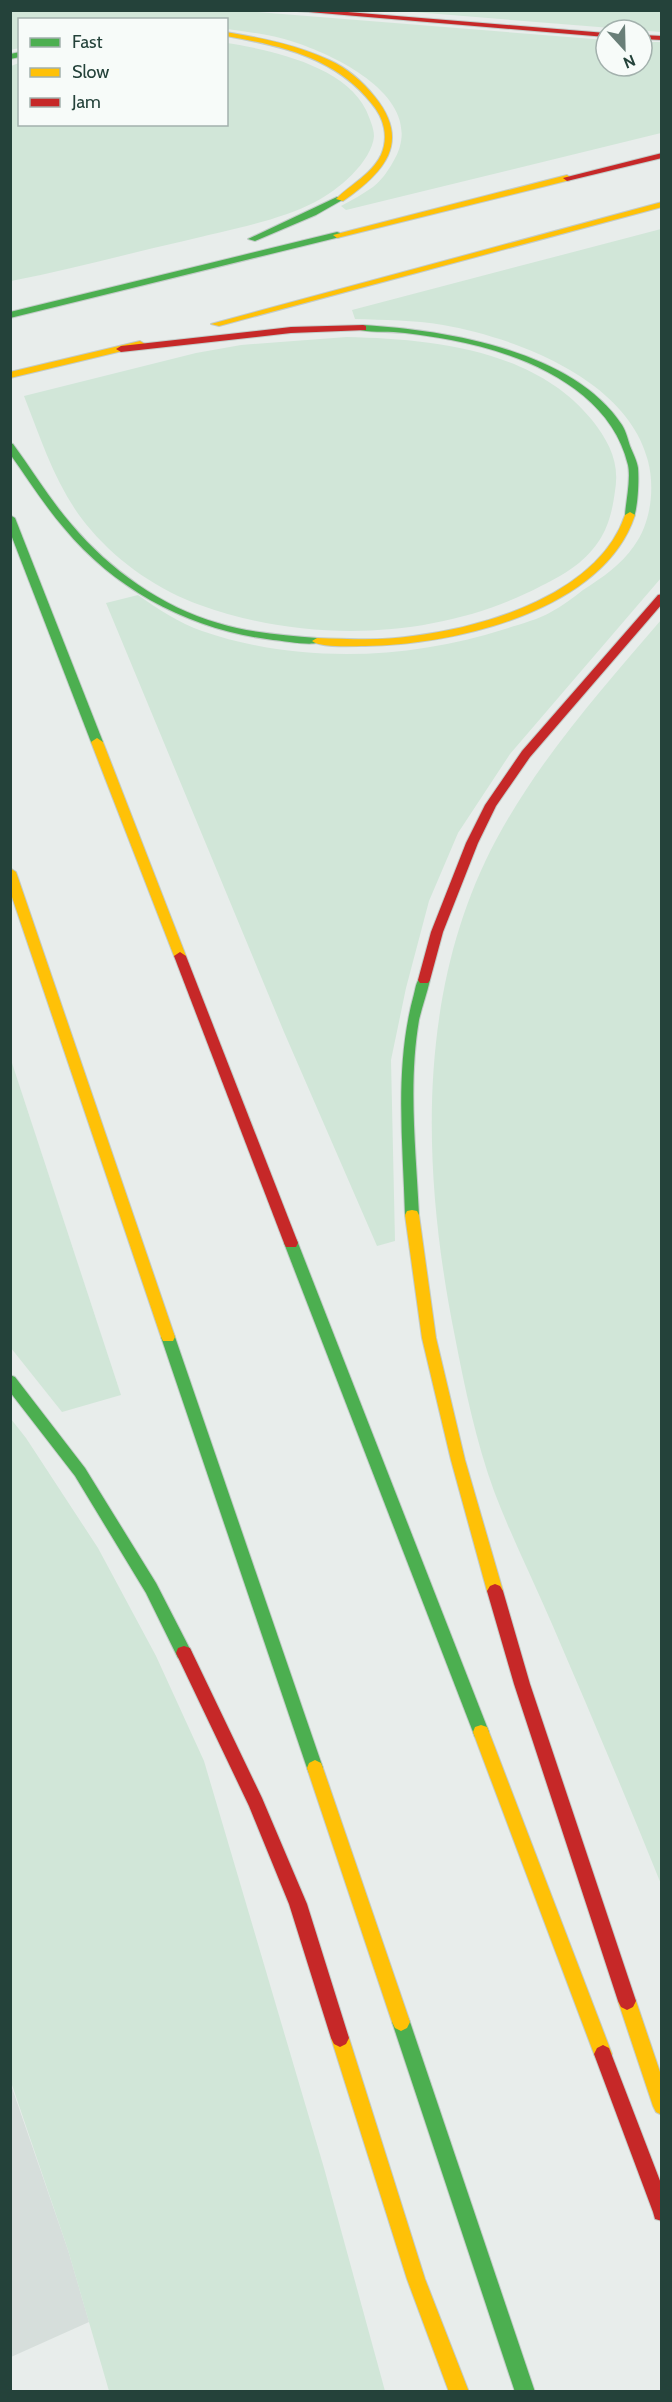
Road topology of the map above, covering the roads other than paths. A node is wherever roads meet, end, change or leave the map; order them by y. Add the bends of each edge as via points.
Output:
1 (288, 10) edge
2 (228, 34) edge
3 (594, 34) edge
4 (662, 155) edge
5 (662, 204) edge
6 (122, 288) junction
7 (10, 315) edge
8 (121, 350) junction
9 (10, 375) edge
10 (10, 446) edge
11 (10, 518) edge
12 (662, 597) edge
13 (10, 872) edge
14 (10, 1381) edge
15 (662, 2106) edge
16 (662, 2212) edge
17 (459, 2391) edge
18 (525, 2391) edge

1 - 3 highway
2 - 6 highway via 285,47 341,69 374,96 382,108 391,130 386,156 370,177 325,207
4 - 6 highway
5 - 8 highway
6 - 7 highway
8 - 9 highway
8 - 10 highway via 355,328 460,338 486,345 549,369 604,409 625,440 636,469 634,506 617,544 601,565 528,612 453,635 372,643 302,640 206,623 128,579 89,549 69,527
11 - 16 highway via 519,1829
12 - 15 highway via 526,754 491,805 472,843 437,932 413,1020 408,1114 411,1211 419,1269 429,1338 458,1460 522,1684
13 - 18 highway
14 - 17 highway via 80,1472 151,1588 256,1803 298,1904 416,2279

